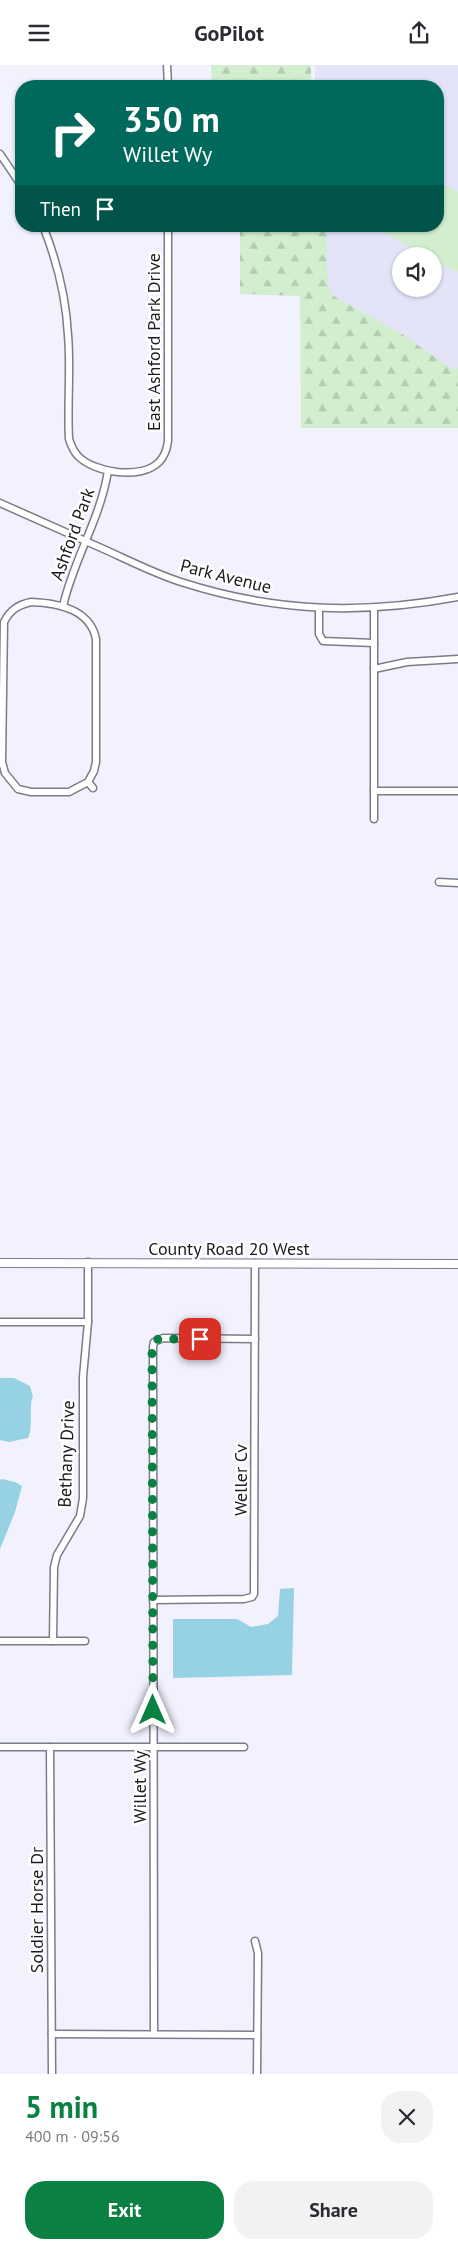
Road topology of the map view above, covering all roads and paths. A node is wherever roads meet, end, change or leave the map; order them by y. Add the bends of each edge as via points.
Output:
1 (167, 65) edge
2 (168, 80) edge
3 (0, 154) edge
4 (15, 176) edge
5 (45, 232) edge
6 (168, 232) edge
7 (108, 471) junction
8 (0, 503) edge
9 (86, 541) junction
10 (458, 597) edge
11 (63, 607) junction
12 (319, 609) junction
13 (374, 609) junction
14 (374, 643) junction
15 (458, 659) edge
16 (374, 669) junction
17 (88, 782) junction
18 (92, 788) dead end
19 (374, 791) junction
20 (458, 791) edge
21 (374, 819) dead end
22 (439, 882) dead end
23 (458, 883) edge
24 (88, 1262) junction
25 (0, 1263) edge
26 (255, 1263) junction
27 (458, 1264) edge
28 (0, 1322) edge
29 (88, 1322) junction
30 (255, 1339) junction
31 (153, 1600) junction
32 (0, 1641) edge
33 (53, 1641) junction
34 (85, 1641) dead end
35 (0, 1747) edge
36 (50, 1747) junction
37 (154, 1747) junction
38 (244, 1747) dead end
39 (255, 1941) dead end
40 (52, 2034) junction
41 (154, 2035) junction
42 (257, 2035) junction
43 (52, 2074) edge
44 (257, 2074) edge

1 - 2 street
3 - 4 street
5 - 7 street via 55,258 66,312 69,439 78,457
6 - 7 street, East Ashford Park Drive via 166,451 158,463 145,470
7 - 9 street, Ashford Park via 100,507
8 - 9 street, Park Avenue
9 - 11 street, Ashford Park via 74,566
9 - 12 street, Park Avenue via 155,572 213,592
10 - 13 street, Park Avenue
11 - 17 street via 87,618 96,639 96,762
11 - 17 street via 32,602 11,606 4,622 2,762 9,785 18,789 69,791
12 - 13 street, Park Avenue
12 - 14 street via 319,634 323,641
13 - 14 street
14 - 16 street
15 - 16 street via 407,662
16 - 19 street
17 - 18 street
19 - 20 street
19 - 21 street
22 - 23 street
24 - 25 street, County Road 20 West
24 - 26 street, County Road 20 West
24 - 29 street, Bethany Drive
26 - 27 street, County Road 20 West
26 - 30 street, Weller Cv
28 - 29 street
29 - 33 street, Bethany Drive via 83,1377 83,1497 80,1516 57,1555 54,1567
30 - 31 street, Weller Cv via 254,1594 244,1599
30 - 31 street, Willet Wy via 163,1339 154,1342
31 - 37 street, Willet Wy
32 - 33 street
33 - 34 street
35 - 36 street
36 - 37 street
36 - 40 street, Soldier Horse Dr
37 - 38 street
37 - 41 street, Willet Wy
39 - 42 street via 258,1953
40 - 41 street
40 - 43 street, Soldier Horse Dr
41 - 42 street
42 - 44 street

